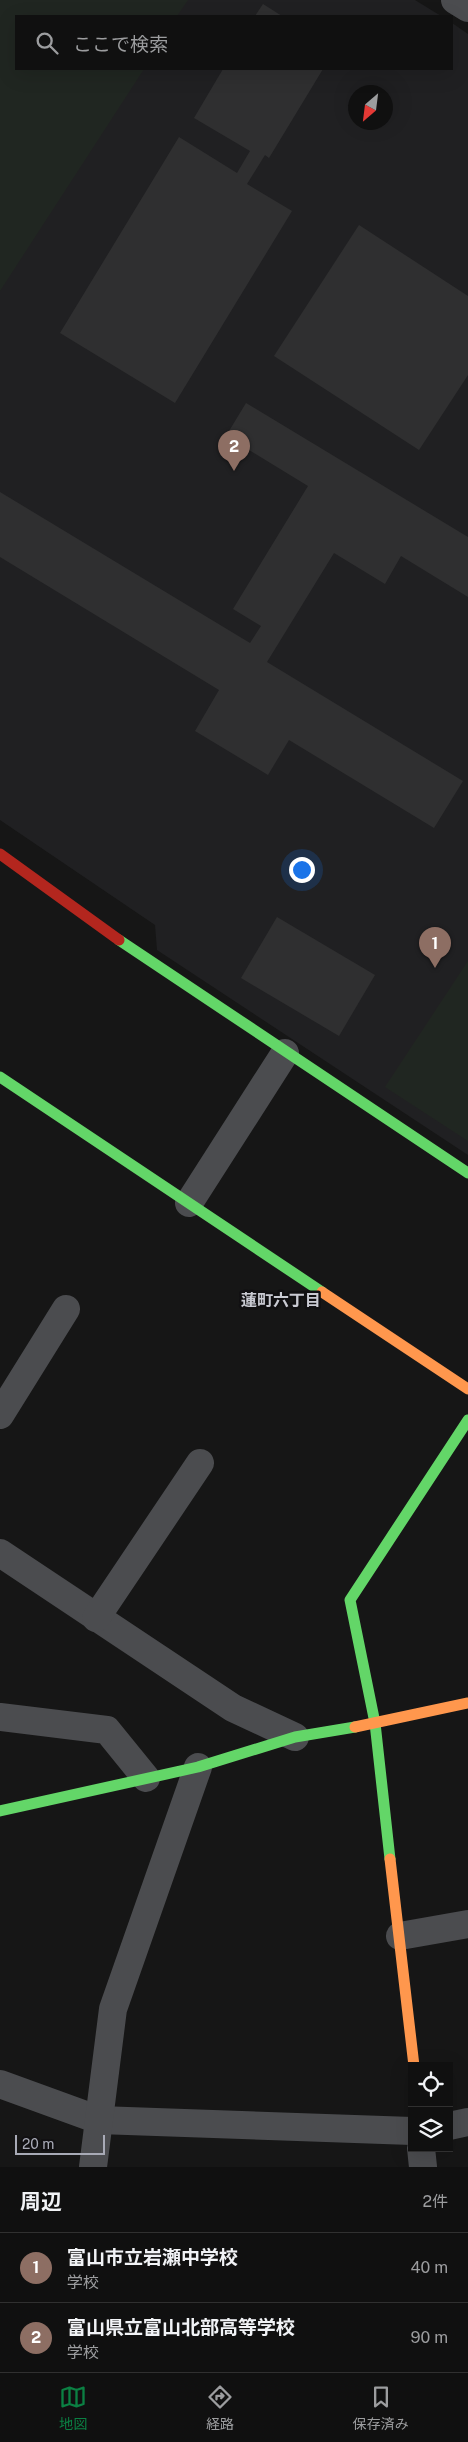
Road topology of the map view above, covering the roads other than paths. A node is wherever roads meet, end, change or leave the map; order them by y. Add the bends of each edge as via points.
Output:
1 (455, 0) edge
2 (468, 8) edge
3 (0, 854) edge
4 (285, 1053) junction
5 (0, 1077) edge
6 (468, 1173) edge
7 (189, 1203) junction
8 (66, 1309) dead end
9 (468, 1389) edge
10 (0, 1415) edge
11 (468, 1420) edge
12 (200, 1463) dead end
13 (0, 1553) edge
14 (96, 1618) junction
15 (468, 1703) edge
16 (0, 1717) edge
17 (375, 1723) junction
18 (295, 1737) junction
19 (198, 1767) junction
20 (146, 1778) junction
21 (0, 1811) edge
22 (468, 1924) edge
23 (400, 1936) junction
24 (414, 2062) edge
25 (0, 2084) edge
26 (98, 2120) junction
27 (468, 2122) edge
28 (453, 2125) edge
29 (408, 2131) edge
30 (422, 2152) edge
31 (93, 2167) edge
32 (423, 2167) edge

1 - 2 street
3 - 4 street via 148,961
4 - 6 street
4 - 7 street
5 - 7 street
7 - 9 street
8 - 10 street
11 - 17 street via 350,1600
12 - 14 street
13 - 14 street
14 - 18 street via 233,1708
15 - 17 street
16 - 20 street via 107,1730
17 - 18 street
17 - 23 street
18 - 19 street
19 - 20 street
19 - 26 street via 113,2009
20 - 21 street
22 - 23 street
23 - 24 street
25 - 26 street
26 - 29 street
26 - 31 street
27 - 28 street
30 - 32 street

